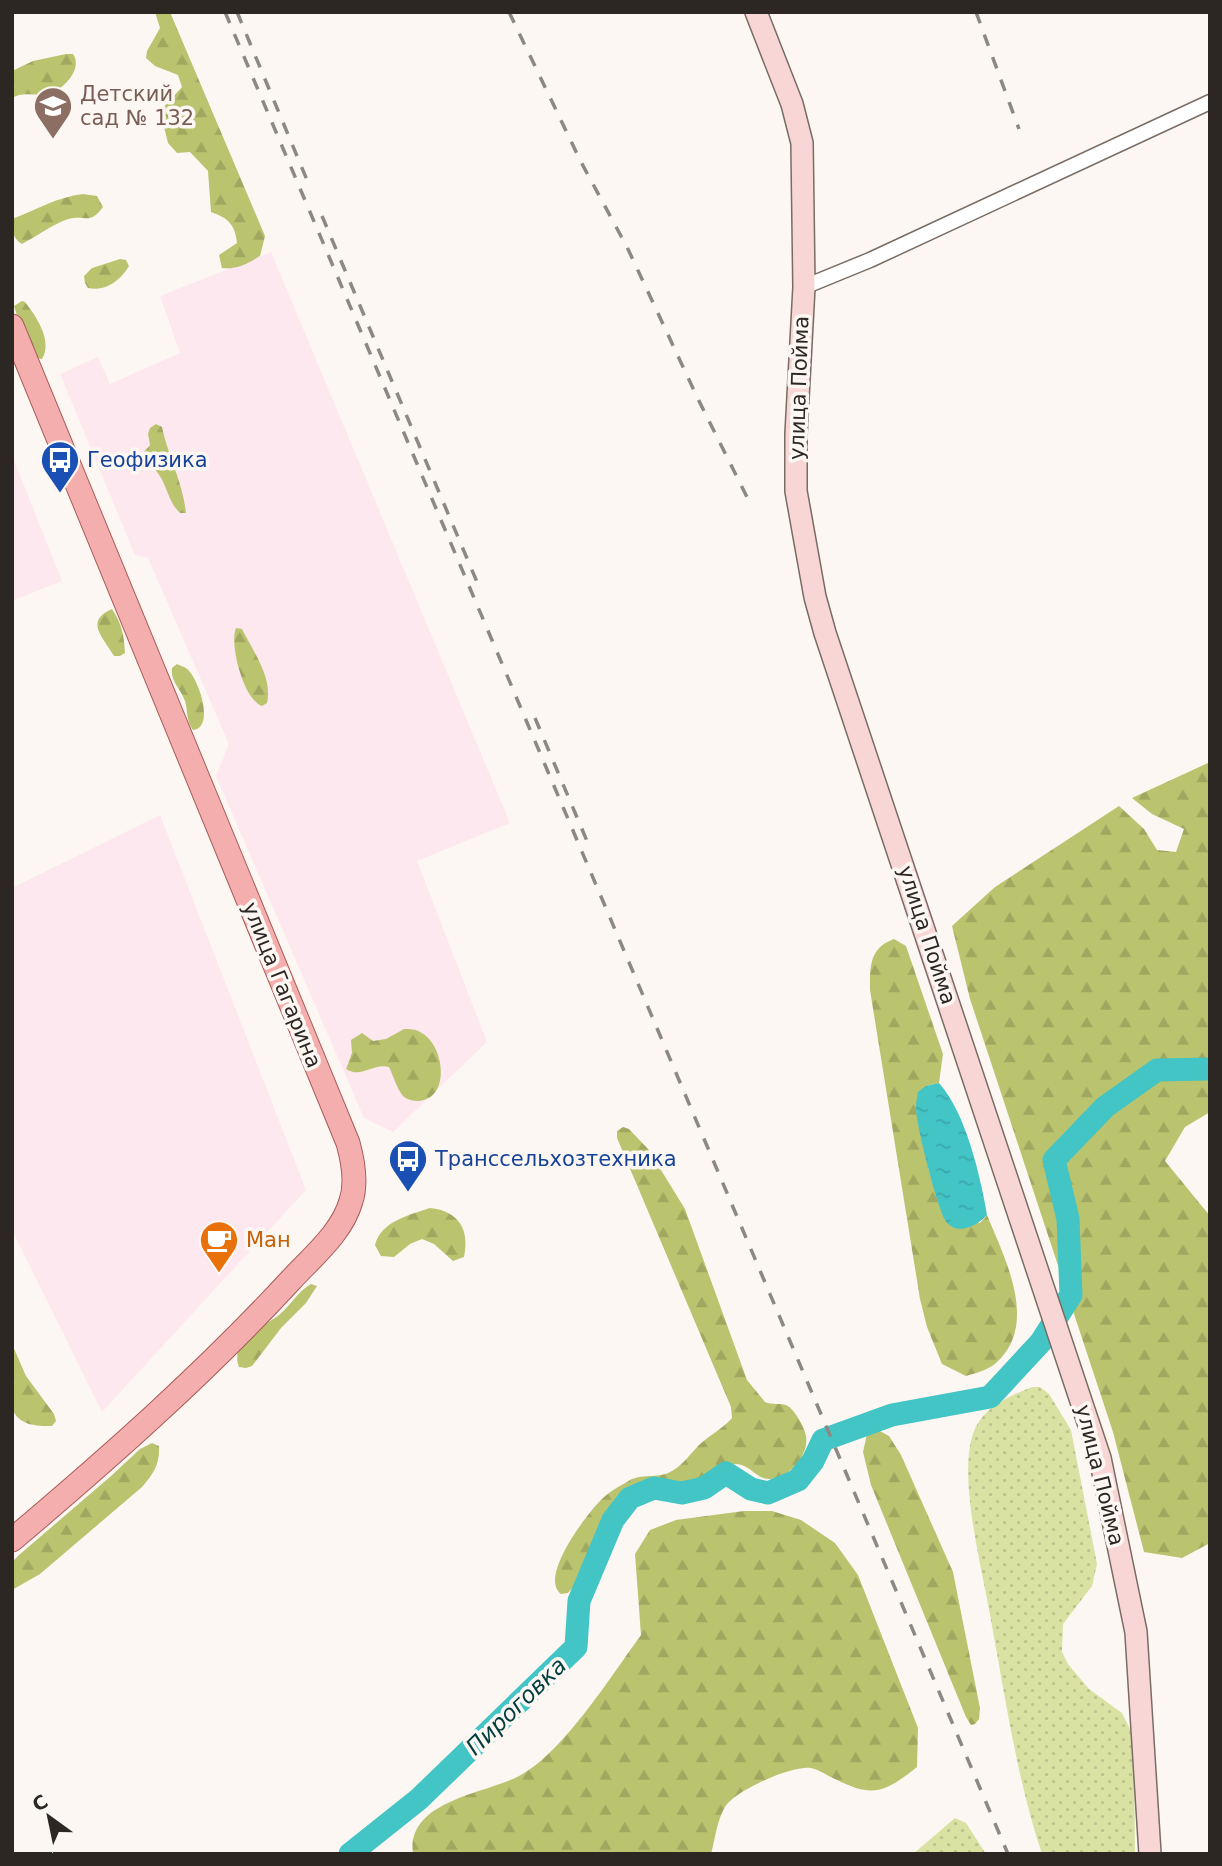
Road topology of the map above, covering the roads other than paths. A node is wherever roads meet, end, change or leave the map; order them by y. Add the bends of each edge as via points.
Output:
1 (756, 12) edge
2 (1210, 102) edge
3 (804, 287) junction
4 (12, 326) edge
5 (12, 1540) edge
6 (1150, 1854) edge

1 - 3 main road, улица Пойма via 802,143
2 - 3 street
3 - 6 main road, улица Пойма via 796,491 815,597 1100,1458 1136,1632
4 - 5 main road, улица Гагарина via 348,1143 354,1181 351,1202 336,1231 280,1292 111,1456

